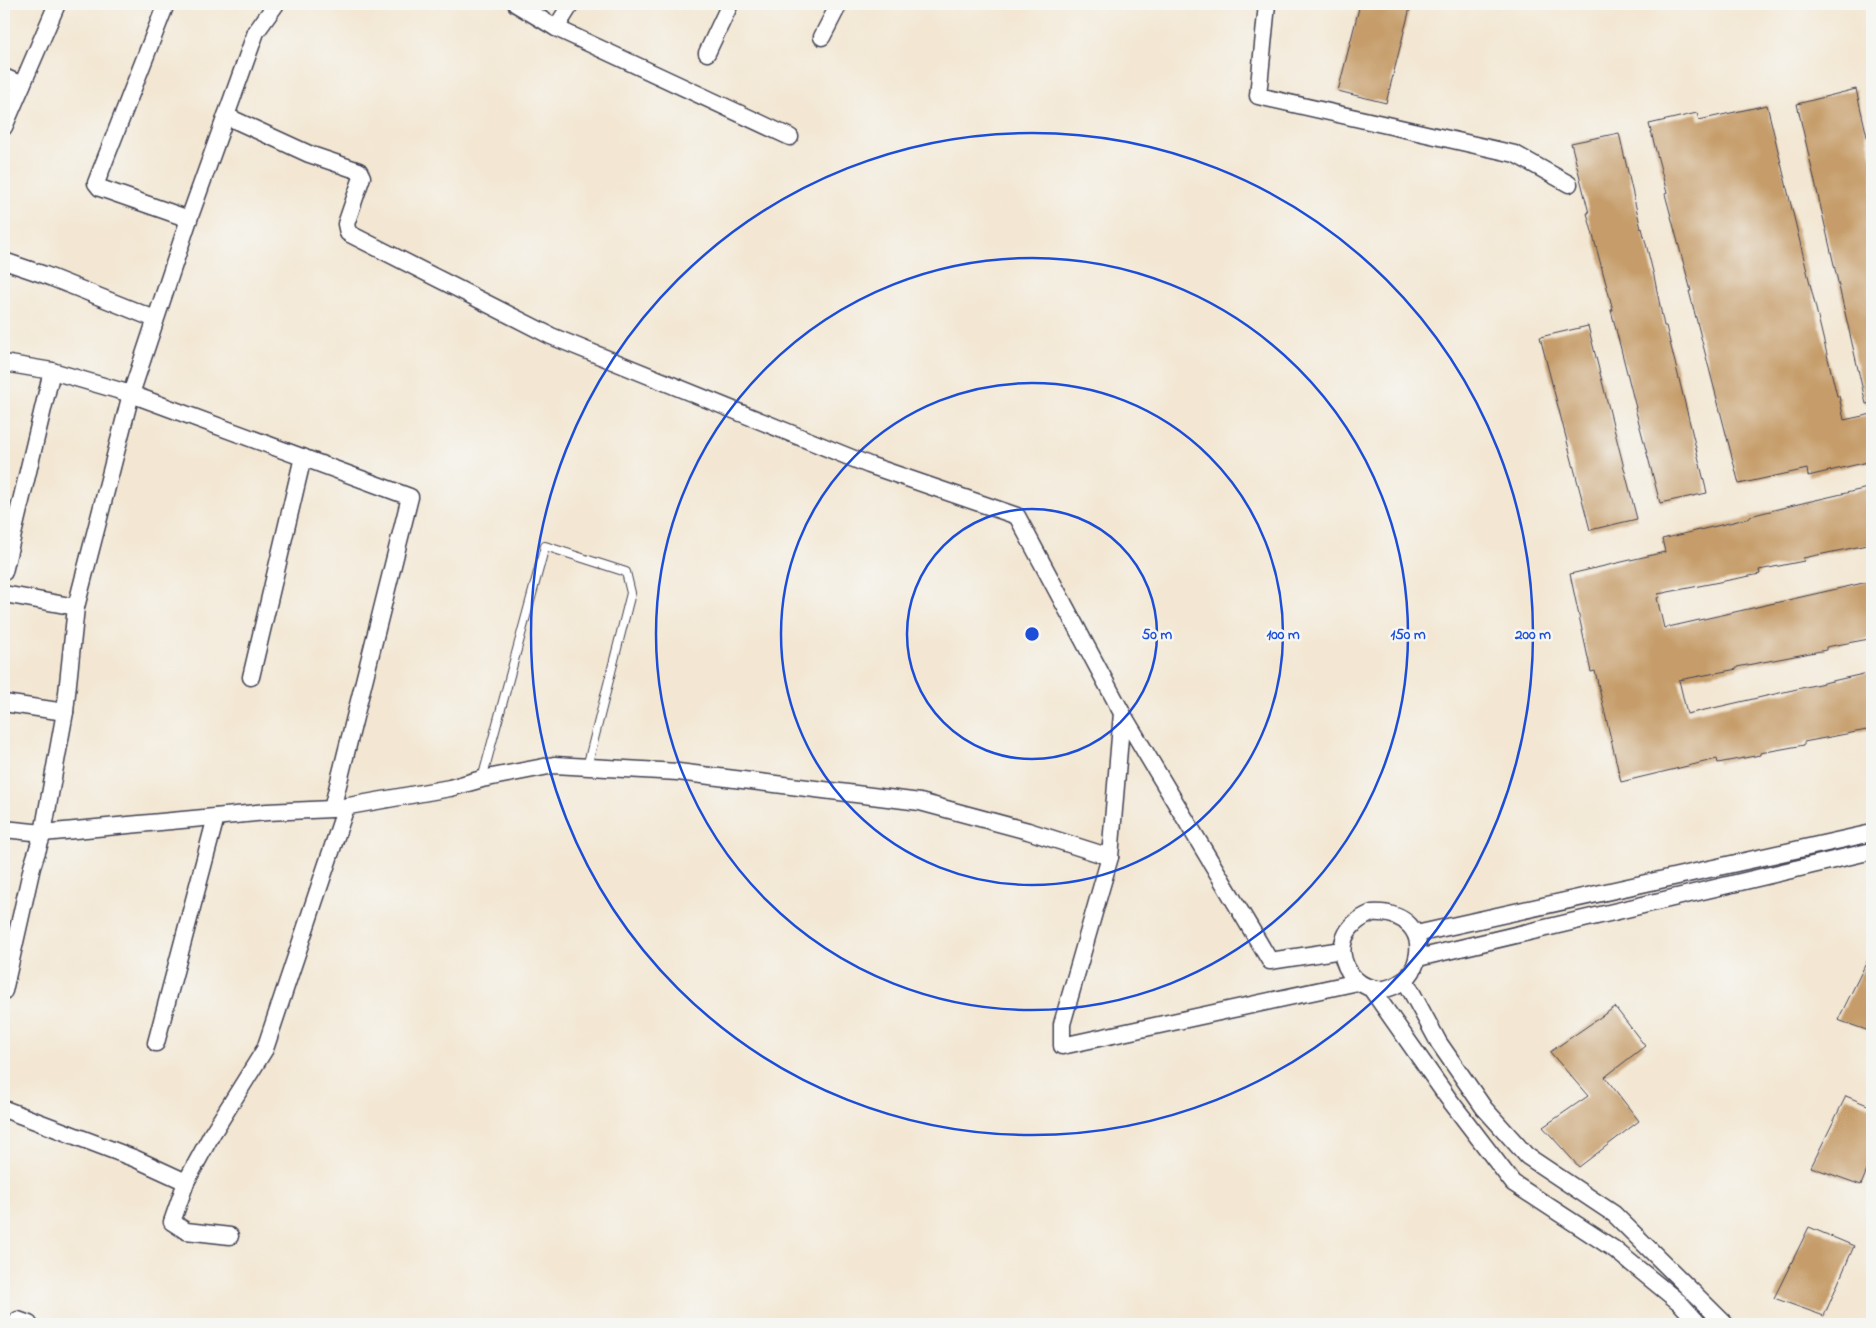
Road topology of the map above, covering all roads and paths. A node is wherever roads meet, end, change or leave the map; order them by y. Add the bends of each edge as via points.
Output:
1 (57, 4) edge
2 (166, 4) edge
3 (276, 4) edge
4 (516, 4) edge
5 (571, 4) edge
6 (730, 4) edge
7 (839, 4) edge
8 (1267, 4) edge
9 (556, 28) junction
10 (822, 37) dead end
11 (707, 53) dead end
12 (4, 77) edge
13 (22, 84) junction
14 (226, 116) junction
15 (4, 127) edge
16 (790, 137) dead end
17 (1569, 184) dead end
18 (189, 218) junction
19 (4, 261) edge
20 (155, 318) junction
21 (4, 363) edge
22 (52, 371) junction
23 (131, 394) junction
24 (304, 457) junction
25 (4, 572) edge
26 (4, 594) edge
27 (76, 607) junction
28 (251, 677) dead end
29 (4, 703) edge
30 (64, 712) junction
31 (1122, 713) junction
32 (587, 766) junction
33 (482, 779) junction
34 (339, 808) junction
35 (216, 817) junction
36 (4, 829) edge
37 (43, 833) junction
38 (1872, 833) edge
39 (1872, 851) edge
40 (1110, 857) junction
41 (1416, 934) junction
42 (1342, 950) junction
43 (1418, 958) junction
44 (1405, 980) junction
45 (4, 985) edge
46 (1364, 985) junction
47 (156, 1043) dead end
48 (4, 1109) edge
49 (186, 1182) junction
50 (230, 1236) dead end
51 (16, 1324) edge
52 (29, 1324) edge
53 (1699, 1324) edge
54 (1725, 1324) edge

1 - 13 street
2 - 18 street via 96,183 100,188
3 - 14 street via 256,32
4 - 9 street
5 - 9 street
6 - 11 street
7 - 10 street
8 - 17 street via 1258,96 1515,154
9 - 16 street
12 - 13 street
13 - 15 street
14 - 18 street
14 - 31 street via 309,154 359,171 362,177 346,224 348,233 438,280 551,336 868,465 1017,516
18 - 20 street
19 - 20 street
20 - 23 street
21 - 22 street
22 - 23 street
22 - 25 street
23 - 24 street
23 - 27 street
24 - 28 street
24 - 34 street via 410,497
26 - 27 street
27 - 30 street
29 - 30 street
30 - 37 street
31 - 40 street
31 - 42 street via 1270,961
32 - 33 street via 554,765
32 - 33 lane via 630,593 628,579 626,572 545,546
32 - 40 street via 678,772 920,802
33 - 34 street
34 - 35 street
34 - 49 street via 265,1049
35 - 37 street
35 - 47 street
36 - 37 street
37 - 45 street
38 - 41 street
39 - 43 street
40 - 46 street via 1062,1024 1062,1046
41 - 42 street via 1397,916 1372,913 1350,926
41 - 43 street
42 - 46 street via 1349,973
43 - 44 street via 1414,970
44 - 46 street via 1382,989
44 - 54 street via 1439,1044 1484,1108 1527,1156 1614,1214
46 - 53 street via 1513,1183 1614,1249
48 - 49 street via 136,1159
49 - 50 street via 172,1222 186,1231
51 - 52 street via 18,1320

